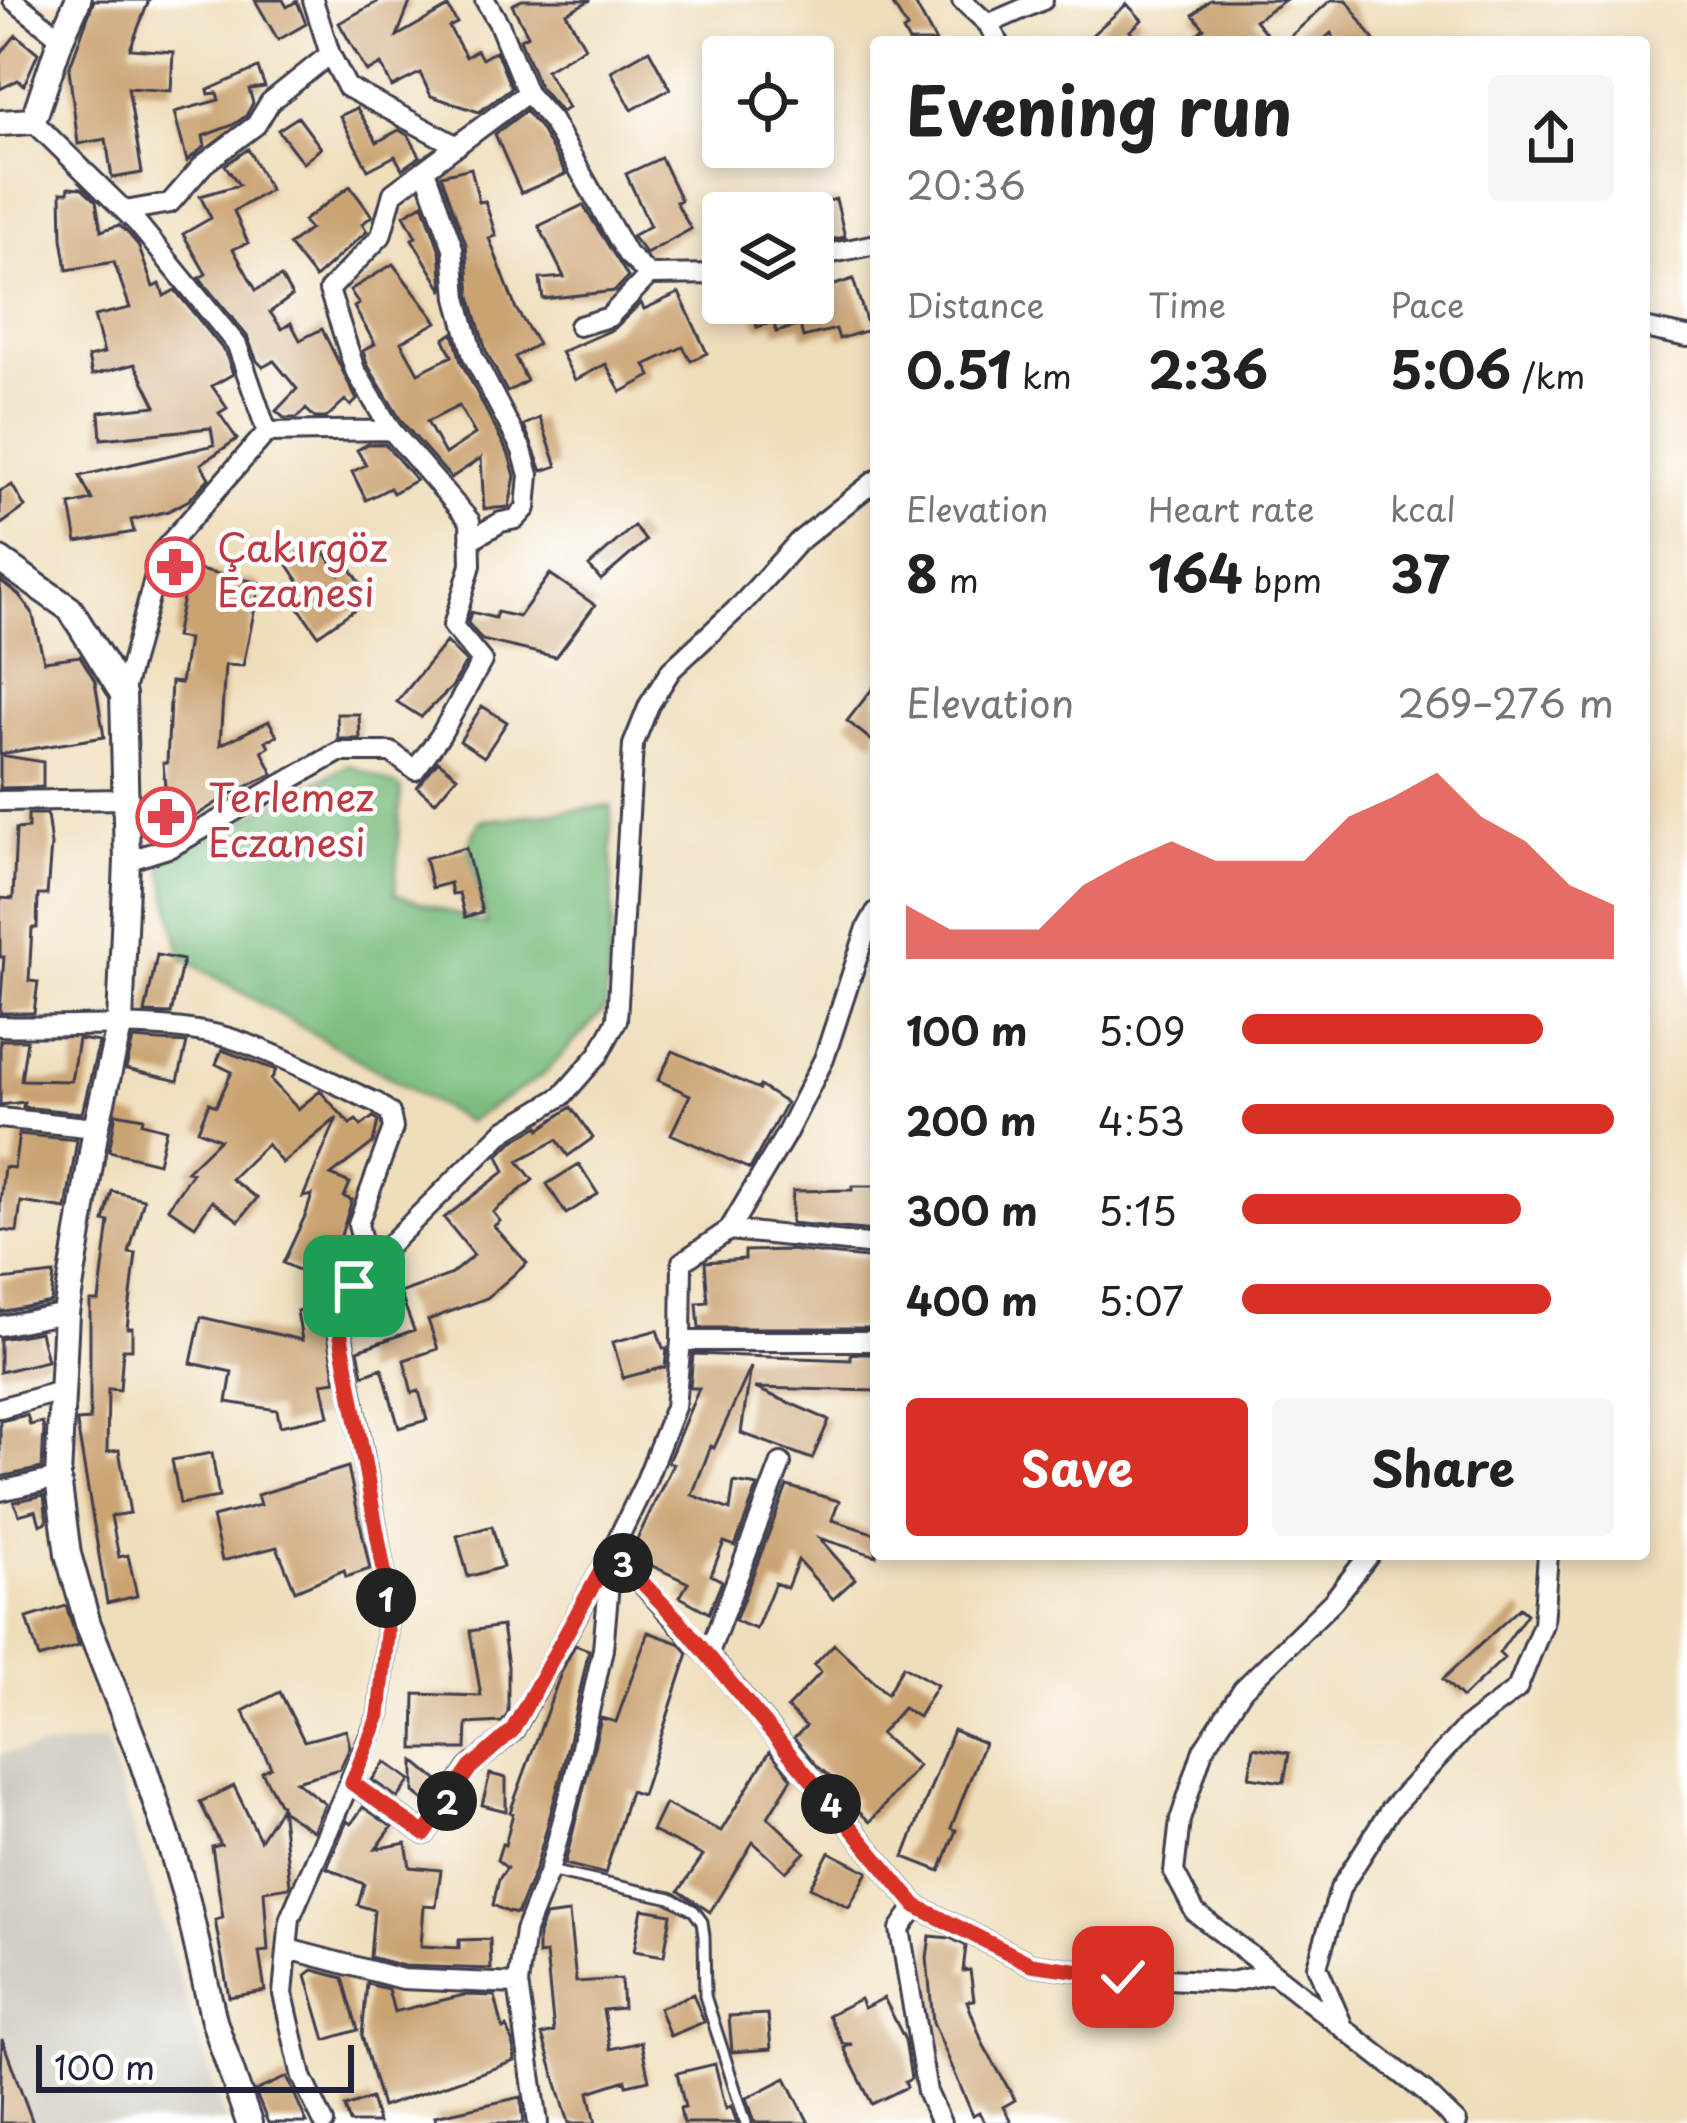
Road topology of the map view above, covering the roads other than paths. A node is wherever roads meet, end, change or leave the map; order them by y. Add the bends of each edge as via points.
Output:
1 (13, 0) edge
2 (78, 0) edge
3 (313, 0) edge
4 (485, 0) edge
5 (962, 0) edge
6 (1043, 0) edge
7 (988, 24) junction
8 (995, 36) edge
9 (61, 38) junction
10 (331, 54) junction
11 (527, 93) junction
12 (33, 121) junction
13 (0, 123) edge
14 (457, 146) junction
15 (425, 170) junction
16 (125, 211) junction
17 (870, 245) edge
18 (834, 253) edge
19 (702, 274) edge
20 (649, 275) junction
21 (579, 326) dead end
22 (1650, 329) edge
23 (1687, 337) edge
24 (391, 430) junction
25 (267, 432) junction
26 (870, 485) edge
27 (470, 540) junction
28 (0, 560) edge
29 (123, 694) junction
30 (125, 799) junction
31 (0, 801) edge
32 (128, 860) junction
33 (870, 922) edge
34 (120, 1023) junction
35 (0, 1026) edge
36 (0, 1118) edge
37 (95, 1128) junction
38 (729, 1230) junction
39 (870, 1244) edge
40 (368, 1266) junction
41 (67, 1313) junction
42 (0, 1326) edge
43 (681, 1341) junction
44 (870, 1341) edge
45 (61, 1391) junction
46 (0, 1408) edge
47 (781, 1462) dead end
48 (58, 1478) junction
49 (0, 1491) edge
50 (612, 1551) junction
51 (1365, 1560) edge
52 (1548, 1560) edge
53 (708, 1655) junction
54 (352, 1783) junction
55 (549, 1871) junction
56 (916, 1906) junction
57 (288, 1949) junction
58 (1271, 1973) junction
59 (518, 1984) junction
60 (1346, 2033) junction
61 (249, 2123) edge
62 (324, 2123) edge
63 (538, 2123) edge
64 (746, 2123) edge
65 (941, 2123) edge
66 (1457, 2123) edge

1 - 9 street
2 - 9 street
3 - 10 street
4 - 11 street
5 - 7 street
6 - 7 street
7 - 8 street
9 - 12 street
10 - 14 street via 347,87
10 - 16 street via 269,103 256,125 170,203
11 - 14 street
11 - 20 street via 551,120 627,254
12 - 13 street
12 - 16 street
14 - 15 street
15 - 24 street via 393,193 381,236 329,290 355,370
15 - 27 street via 453,248 473,356 529,475 526,508
16 - 25 street via 237,345
17 - 18 street
19 - 20 street
20 - 21 street via 609,316
22 - 23 street
24 - 25 street
24 - 27 street via 470,521
25 - 29 street via 161,553
26 - 40 street via 798,542 671,670 649,705 633,745 617,1020 598,1054 562,1096 504,1131
27 - 32 street via 471,566 453,626 482,661 415,770 391,752 339,752 171,847
28 - 29 street via 70,608
29 - 30 street
30 - 31 street
30 - 32 street
32 - 34 street
33 - 38 street via 824,1059
34 - 35 street
34 - 37 street
34 - 40 street via 217,1035 390,1113 393,1128 358,1225
36 - 37 street
37 - 41 street
38 - 39 street
38 - 43 street via 682,1262
40 - 54 street via 340,1331 385,1576 387,1634 379,1715
41 - 42 street
41 - 45 street
43 - 44 street
43 - 50 street via 675,1407
45 - 46 street
45 - 48 street
47 - 53 street
48 - 49 street
48 - 61 street via 88,1624 188,1900 214,2021
50 - 53 street
50 - 54 street via 512,1731 470,1768 425,1834
50 - 55 street via 603,1649
51 - 58 street via 1244,1689 1203,1750 1180,1820 1174,1872 1195,1912
52 - 60 street via 1543,1624 1517,1689 1465,1728 1390,1810 1340,1889 1317,1966
53 - 56 street
54 - 57 street via 290,1918
55 - 59 street via 526,1931
55 - 64 lane via 671,1898 694,1911 704,1936 705,1996
56 - 58 street via 1031,1964 1231,1982
56 - 65 street via 900,1929 927,2092
57 - 59 street via 402,1979
57 - 62 street via 284,1994 302,2078
58 - 60 street
59 - 63 street
60 - 66 street

